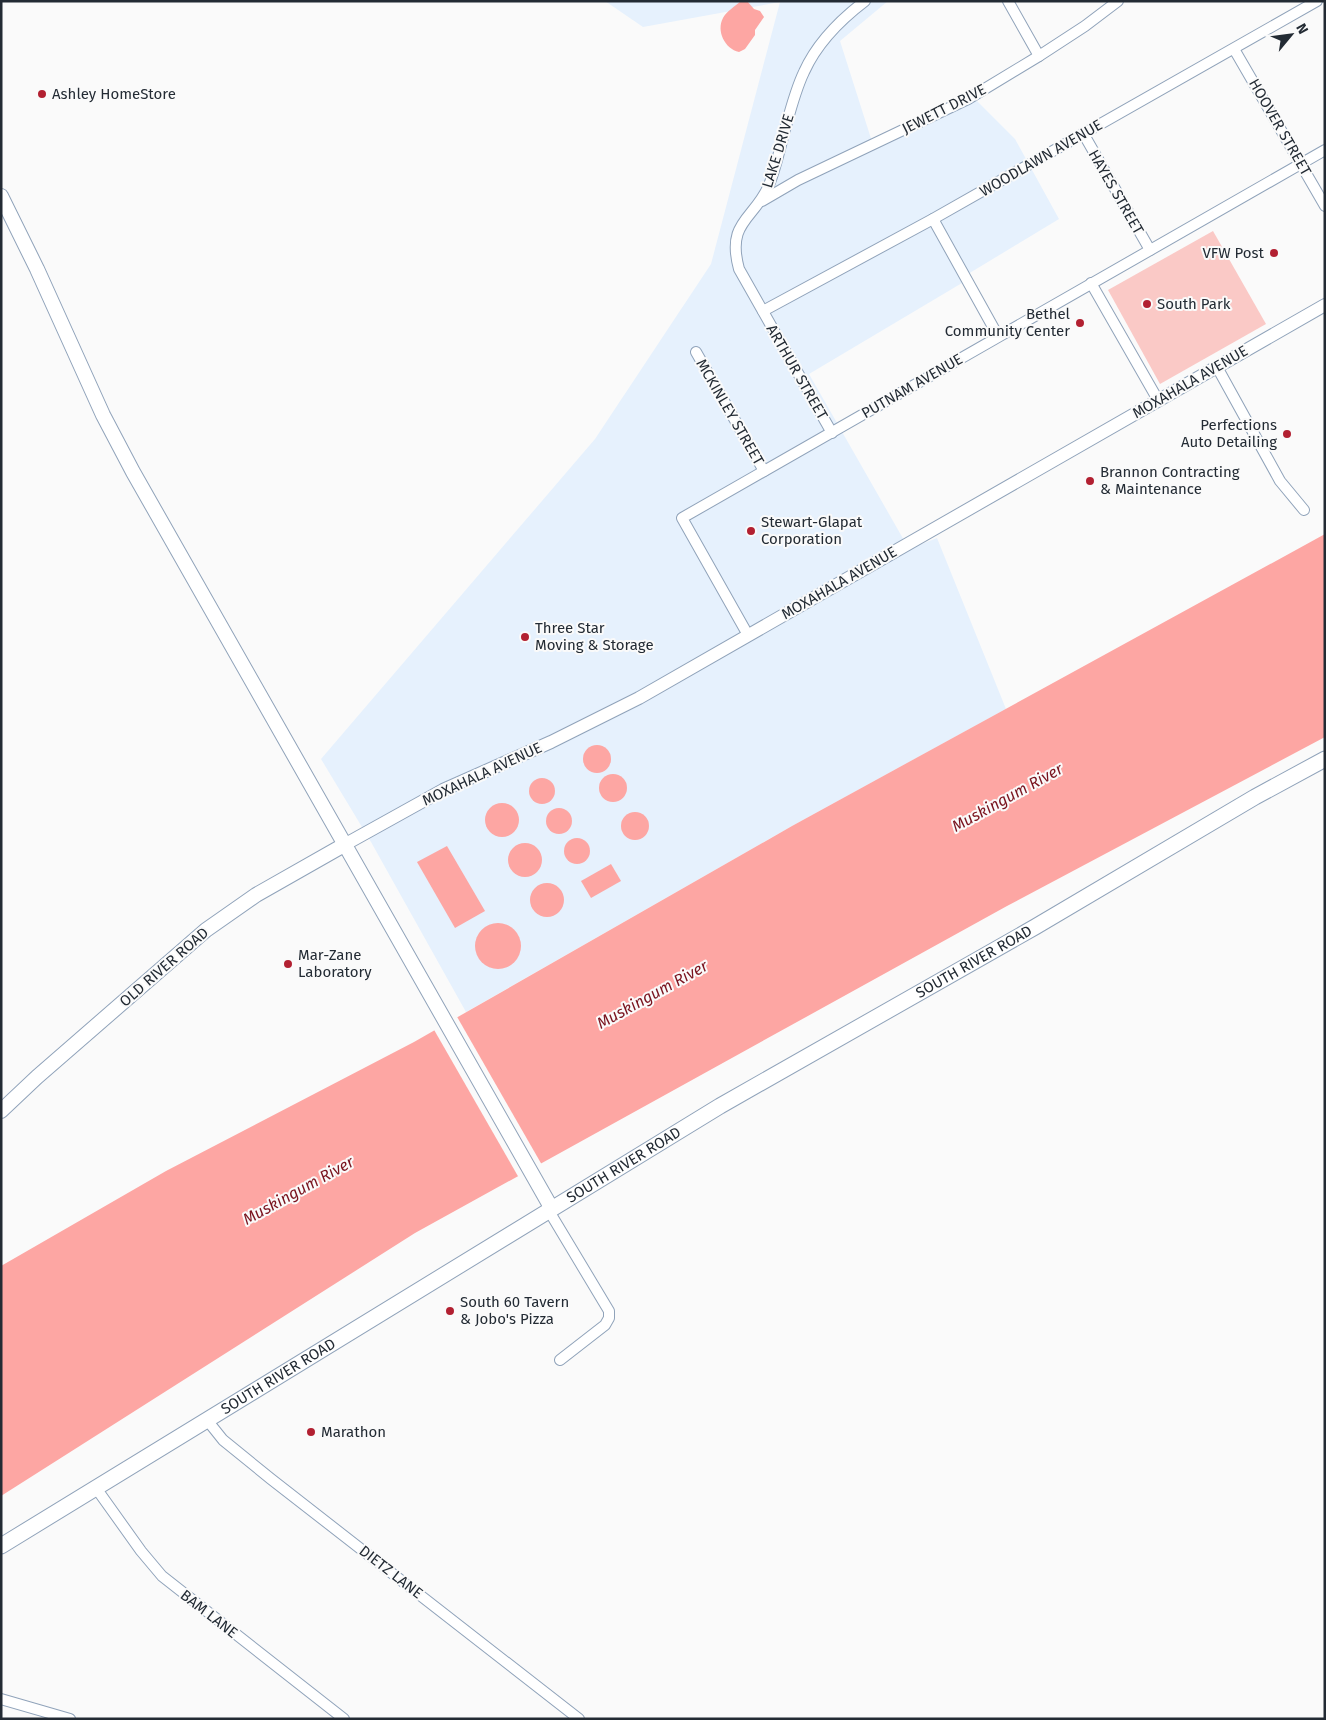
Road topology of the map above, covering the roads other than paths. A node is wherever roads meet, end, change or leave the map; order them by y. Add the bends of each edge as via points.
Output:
1 (865, 1) edge
2 (1008, 1) edge
3 (1118, 1) edge
4 (1317, 1) edge
5 (1304, 5) edge
6 (1234, 49) junction
7 (1039, 56) junction
8 (1083, 133) junction
9 (1325, 150) edge
10 (1301, 164) junction
11 (1, 196) edge
12 (762, 201) junction
13 (1325, 206) edge
14 (934, 219) junction
15 (1150, 250) junction
16 (1091, 283) junction
17 (1325, 305) edge
18 (762, 311) junction
19 (998, 336) junction
20 (696, 352) dead end
21 (1217, 367) junction
22 (1158, 400) junction
23 (832, 433) junction
24 (764, 471) junction
25 (1304, 510) dead end
26 (748, 635) junction
27 (1325, 759) edge
28 (344, 845) junction
29 (1, 1111) edge
30 (551, 1210) junction
31 (560, 1360) dead end
32 (207, 1420) junction
33 (96, 1488) junction
34 (1, 1546) edge
35 (1, 1698) edge
36 (70, 1719) edge
37 (344, 1719) edge
38 (579, 1719) edge

1 - 12 street, LAKE DRIVE via 841,20 821,43 804,71
2 - 7 street
3 - 7 street, JEWETT DRIVE
4 - 5 street, WOODLAWN AVENUE
5 - 6 street, WOODLAWN AVENUE
6 - 8 street, WOODLAWN AVENUE
6 - 10 street, HOOVER STREET
7 - 12 street, JEWETT DRIVE via 968,99 815,171
8 - 14 street, WOODLAWN AVENUE
8 - 15 street, HAYES STREET
9 - 10 street, PUTNAM AVENUE
10 - 13 street, HOOVER STREET
10 - 15 street, PUTNAM AVENUE
11 - 28 main road via 133,472
12 - 18 street, LAKE DRIVE via 746,216 740,227 736,257 739,269
14 - 18 street, WOODLAWN AVENUE
14 - 19 street
15 - 16 street, PUTNAM AVENUE
16 - 19 street, PUTNAM AVENUE
16 - 22 street
17 - 21 street, MOXAHALA AVENUE
18 - 23 street, ARTHUR STREET
19 - 23 street, PUTNAM AVENUE
20 - 24 street, MCKINLEY STREET
21 - 22 street, MOXAHALA AVENUE
21 - 25 street via 1280,481
22 - 26 street, MOXAHALA AVENUE
23 - 24 street, PUTNAM AVENUE
24 - 26 street, PUTNAM AVENUE via 682,518
26 - 28 street, MOXAHALA AVENUE via 639,698 443,790
27 - 30 main road, SOUTH RIVER ROAD via 720,1106
28 - 29 main road, OLD RIVER ROAD via 256,895 206,930
28 - 30 main road
30 - 31 street via 609,1311 604,1325
30 - 32 main road, SOUTH RIVER ROAD
32 - 33 main road, SOUTH RIVER ROAD
32 - 38 street, DIETZ LANE via 224,1440 264,1473
33 - 34 main road, SOUTH RIVER ROAD
33 - 37 street, BAM LANE via 162,1576
35 - 36 street

